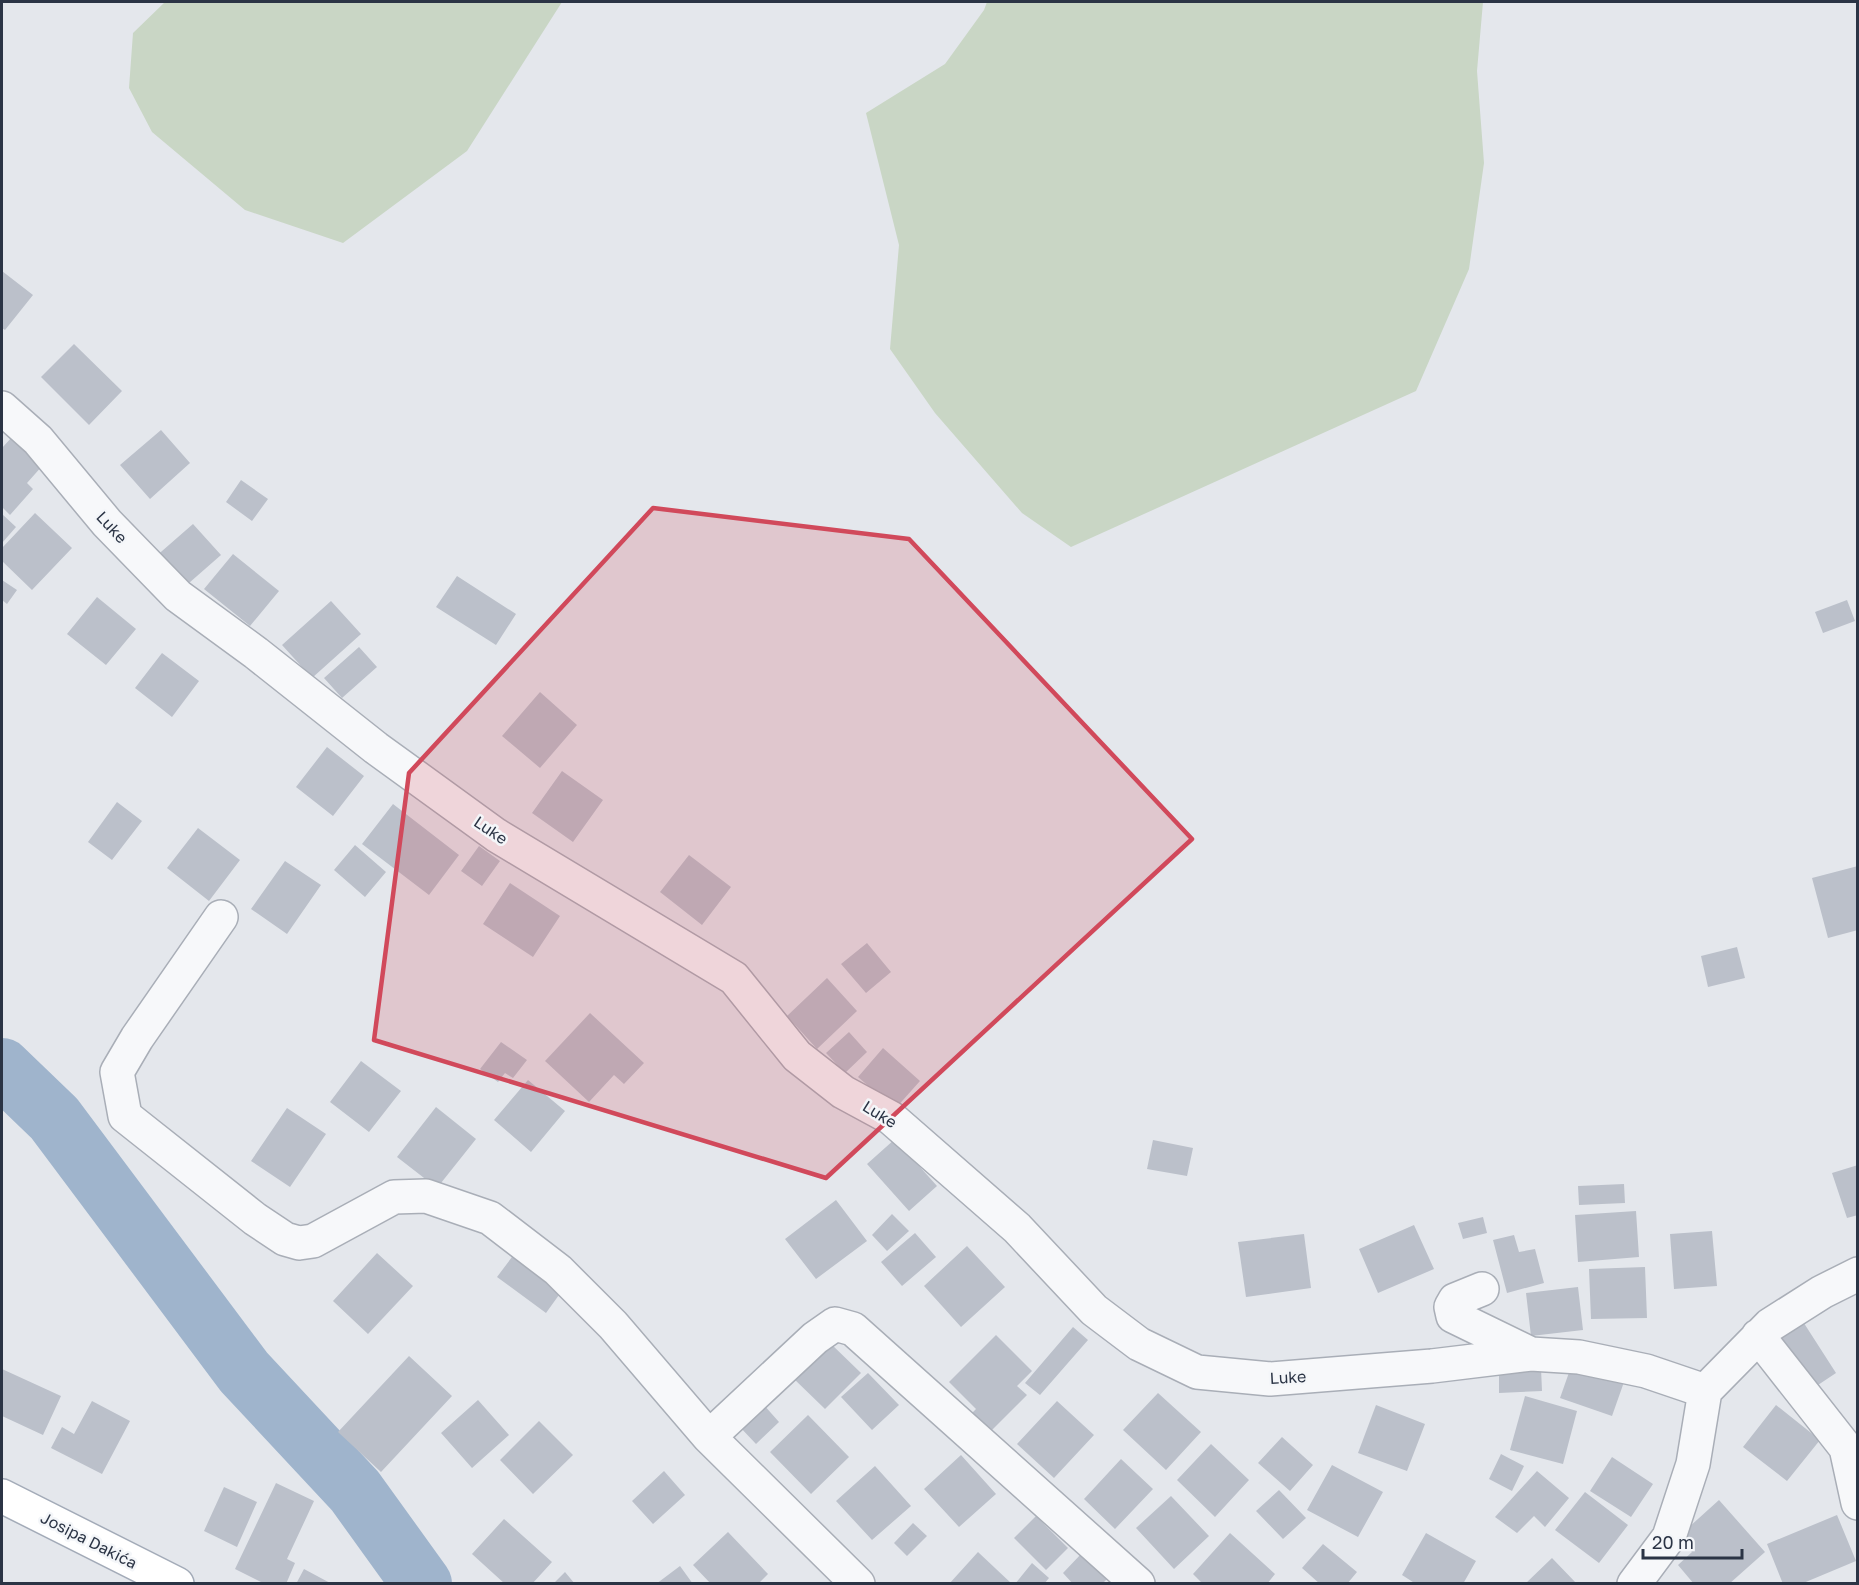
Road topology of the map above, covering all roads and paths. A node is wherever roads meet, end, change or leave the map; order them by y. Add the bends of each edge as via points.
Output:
1 (2, 408) edge
2 (221, 917) dead end
3 (1857, 1274) edge
4 (1482, 1289) dead end
5 (1758, 1336) junction
6 (1531, 1354) junction
7 (1705, 1391) junction
8 (709, 1437) junction
9 (2, 1496) edge
10 (1857, 1503) edge
11 (177, 1584) edge
12 (858, 1584) edge
13 (1138, 1584) edge
14 (1634, 1584) edge

1 - 6 street, Luke via 38,440 107,523 178,596 496,835 734,978 797,1056 843,1092 891,1119 1017,1228 1094,1310 1139,1344 1197,1371 1270,1379
2 - 8 street via 136,1038 117,1072 125,1116 255,1219 285,1239 299,1243 313,1241 394,1197 426,1196 490,1218 582,1293
3 - 5 street via 1822,1292
4 - 6 street via 1455,1300 1451,1307 1453,1316
5 - 7 street
5 - 10 street via 1846,1448
6 - 7 street, Luke via 1579,1358 1646,1371
7 - 14 street via 1693,1464 1669,1537
8 - 12 street
8 - 13 street via 815,1338 835,1324 853,1329
9 - 11 main road, Josipa Dakića

